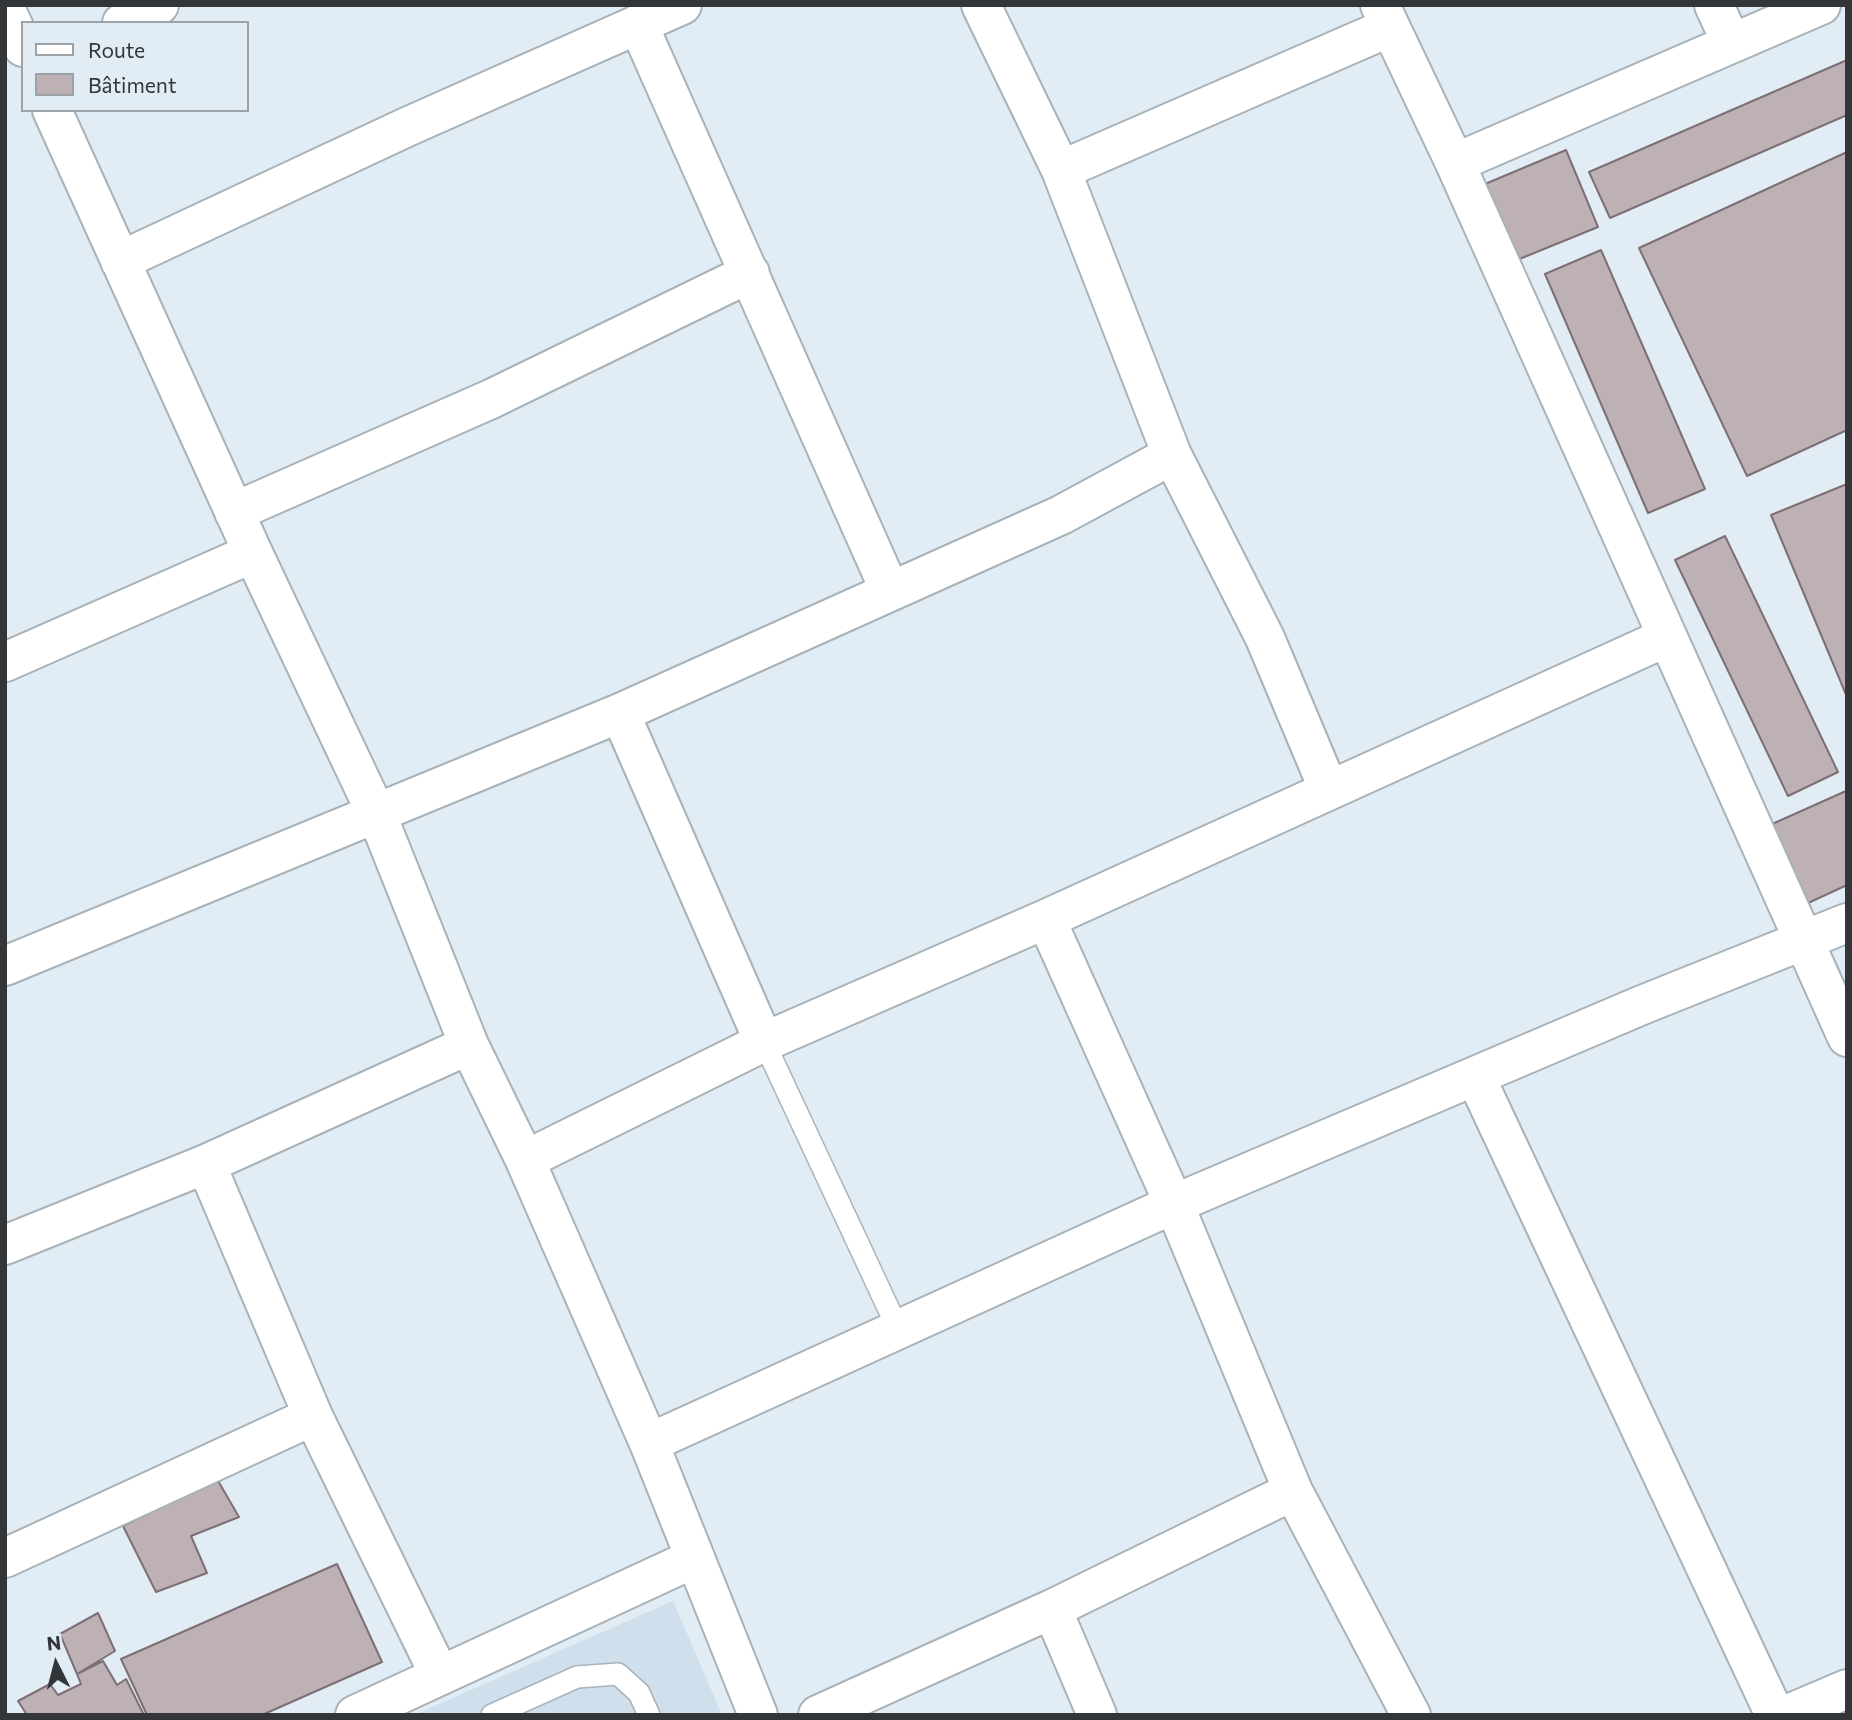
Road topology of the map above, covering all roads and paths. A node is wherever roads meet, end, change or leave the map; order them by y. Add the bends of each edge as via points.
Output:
1 (159, 5) edge
2 (682, 5) edge
3 (981, 5) edge
4 (1714, 5) edge
5 (1821, 5) edge
6 (1385, 16) edge
7 (126, 21) edge
8 (638, 24) junction
9 (1731, 42) junction
10 (53, 112) edge
11 (1455, 163) junction
12 (1062, 170) junction
13 (120, 261) junction
14 (750, 273) junction
15 (1172, 455) junction
16 (234, 512) junction
17 (253, 553) junction
18 (890, 591) junction
19 (1667, 636) junction
20 (5, 662) edge
21 (620, 713) junction
22 (1328, 788) junction
23 (377, 815) junction
24 (1046, 919) junction
25 (1847, 923) edge
26 (1805, 940) junction
27 (5, 966) edge
28 (1847, 1037) edge
29 (764, 1042) junction
30 (469, 1045) junction
31 (1476, 1078) junction
32 (525, 1160) junction
33 (205, 1164) junction
34 (1174, 1204) junction
35 (5, 1245) edge
36 (898, 1329) junction
37 (313, 1416) junction
38 (649, 1443) junction
39 (1293, 1491) junction
40 (5, 1558) edge
41 (695, 1558) junction
42 (1052, 1609) junction
43 (440, 1676) junction
44 (1847, 1689) edge
45 (355, 1715) edge
46 (492, 1715) edge
47 (649, 1715) edge
48 (758, 1715) edge
49 (818, 1715) edge
50 (1097, 1715) edge
51 (1411, 1715) edge
52 (1775, 1715) edge
53 (1786, 1715) edge

1 - 7 street
2 - 8 street
3 - 12 street
4 - 9 street
5 - 9 street
6 - 11 street
6 - 12 street
8 - 13 street
8 - 14 street
9 - 11 street
10 - 13 street
11 - 19 street
12 - 15 street
13 - 16 street
14 - 16 street via 491,400
14 - 18 street
15 - 18 street via 1061,516
15 - 22 street via 1265,638
16 - 17 street
17 - 20 street
17 - 23 street
18 - 21 street
19 - 22 street
19 - 26 street
21 - 23 street
21 - 29 street
22 - 24 street
23 - 27 street
23 - 30 street
24 - 29 street
24 - 34 street
25 - 26 street
26 - 28 street
26 - 31 street
29 - 32 street
29 - 36 lane
30 - 32 street
30 - 33 street
31 - 34 street
31 - 52 street
32 - 38 street
33 - 35 street
33 - 37 street
34 - 36 street
34 - 39 street
36 - 38 street
37 - 40 street
37 - 43 street
38 - 41 street
39 - 42 street
39 - 51 street
41 - 43 street
41 - 48 street
42 - 49 street
42 - 50 street
43 - 45 street
44 - 53 street
46 - 47 lane via 577,1677 618,1674 639,1693

